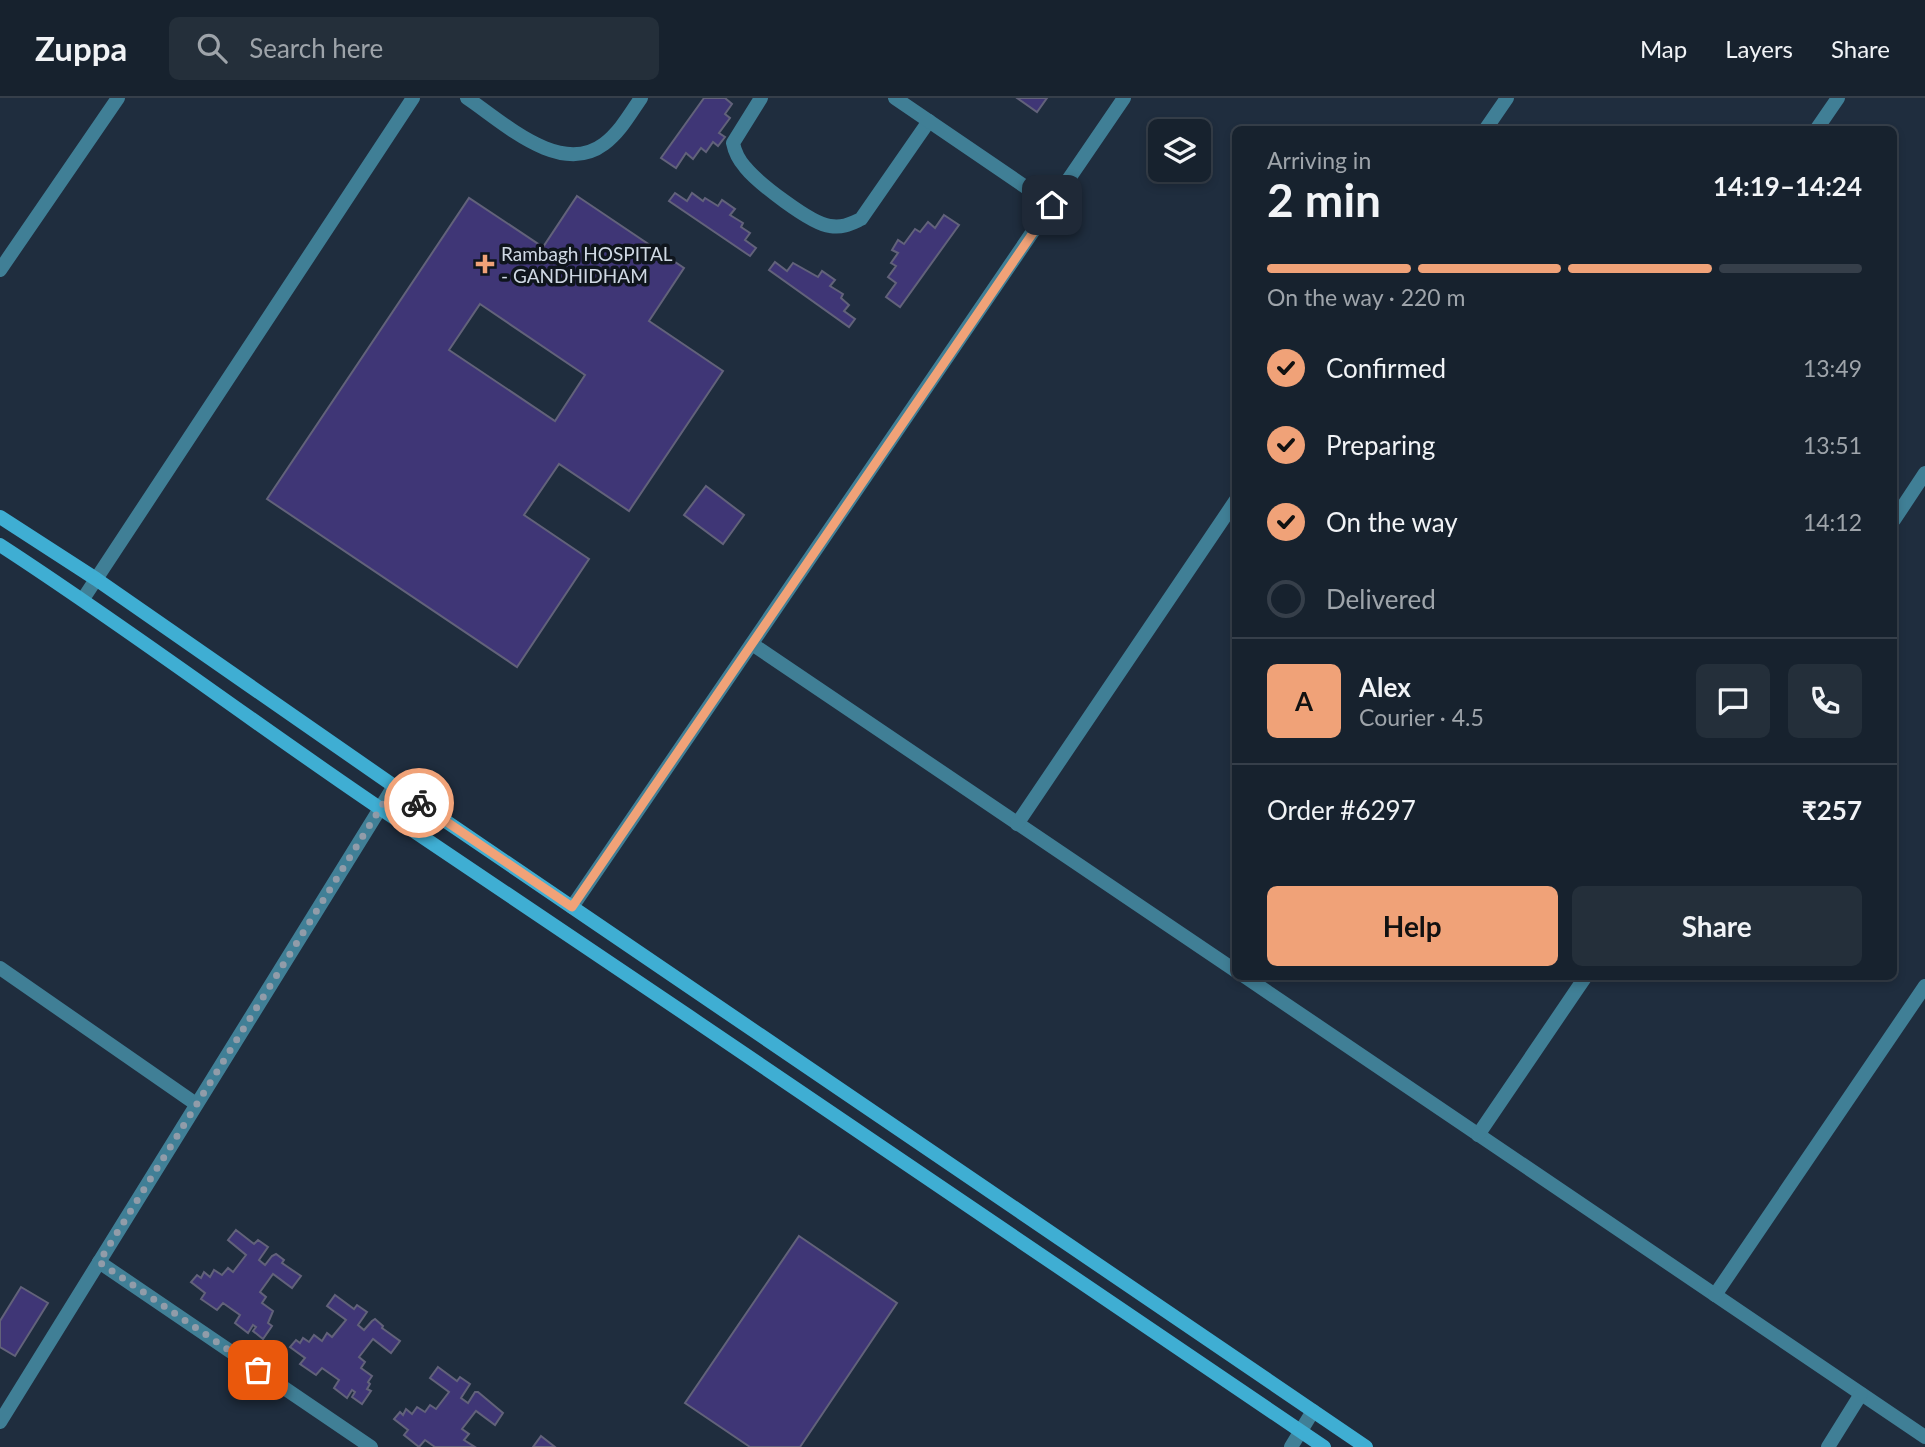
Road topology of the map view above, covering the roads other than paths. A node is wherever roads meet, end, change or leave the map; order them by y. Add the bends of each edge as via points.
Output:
1 (118, 98) edge
2 (413, 98) edge
3 (467, 98) edge
4 (641, 98) edge
5 (761, 98) edge
6 (895, 98) edge
7 (1125, 98) edge
8 (1507, 98) edge
9 (1838, 98) edge
10 (912, 103) edge
11 (929, 121) junction
12 (1488, 126) edge
13 (1819, 126) edge
14 (1052, 205) junction
15 (0, 270) edge
16 (1925, 473) edge
17 (1232, 506) edge
18 (1897, 515) edge
19 (0, 517) edge
20 (0, 545) edge
21 (96, 579) junction
22 (83, 599) junction
23 (752, 644) junction
24 (394, 786) junction
25 (380, 808) junction
26 (1017, 824) junction
27 (572, 907) junction
28 (0, 968) edge
29 (1232, 968) edge
30 (1249, 980) edge
31 (1583, 980) edge
32 (1925, 986) edge
33 (196, 1104) junction
34 (1478, 1135) junction
35 (99, 1262) junction
36 (1715, 1295) junction
37 (1861, 1394) junction
38 (1313, 1411) junction
39 (0, 1422) edge
40 (1301, 1431) junction
41 (1925, 1437) edge
42 (371, 1447) edge
43 (1291, 1447) edge
44 (1324, 1447) edge
45 (1366, 1447) edge
46 (1828, 1447) edge

1 - 15 street
2 - 21 street
3 - 4 street via 541,147 562,155 586,153 604,144
5 - 11 street via 733,143 735,154 746,169 812,221 829,226 845,227 861,219
6 - 10 street
7 - 14 street
8 - 12 street
9 - 13 street
10 - 11 street
11 - 14 street
14 - 23 street
16 - 18 street
17 - 26 street
19 - 21 main road
20 - 22 main road
21 - 22 street
21 - 24 main road
22 - 25 main road
23 - 26 street
23 - 27 street
24 - 25 street
24 - 27 main road
25 - 33 street
25 - 40 main road
26 - 29 street
27 - 38 main road
28 - 33 street
30 - 34 street
31 - 34 street
32 - 36 street
33 - 35 street
34 - 36 street
35 - 39 street
35 - 42 street
36 - 37 street
37 - 41 street
37 - 46 street
38 - 40 street
38 - 45 main road
40 - 43 street
40 - 44 main road

